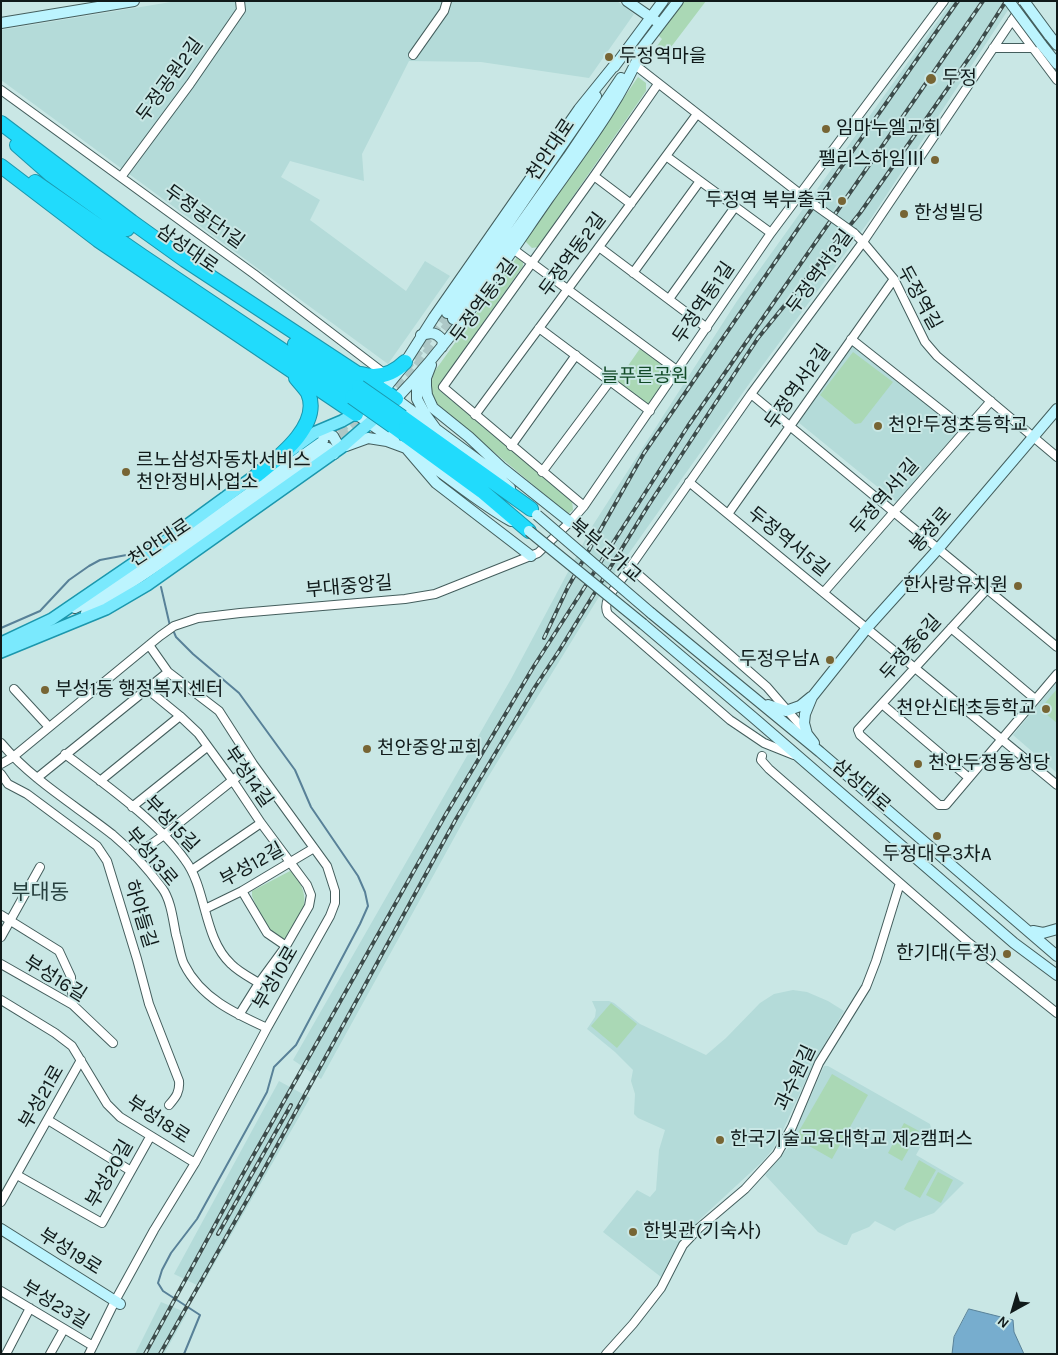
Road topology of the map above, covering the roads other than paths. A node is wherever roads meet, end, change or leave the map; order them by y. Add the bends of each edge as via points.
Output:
1 (134, 1) edge
2 (240, 1) edge
3 (447, 1) edge
4 (627, 1) edge
5 (663, 1) edge
6 (678, 1) edge
7 (944, 1) edge
8 (1009, 1) edge
9 (1024, 1) edge
10 (650, 17) junction
11 (1012, 20) junction
12 (1, 23) edge
13 (661, 24) junction
14 (1057, 45) edge
15 (1037, 46) junction
16 (642, 47) junction
17 (993, 48) junction
18 (413, 55) dead end
19 (617, 62) junction
20 (1057, 64) edge
21 (635, 65) junction
22 (1057, 80) edge
23 (658, 84) junction
24 (1, 90) edge
25 (697, 114) junction
26 (1, 123) edge
27 (1, 130) edge
28 (1, 155) edge
29 (666, 156) junction
30 (1, 166) edge
31 (594, 176) junction
32 (122, 177) junction
33 (700, 181) junction
34 (803, 196) junction
35 (631, 204) junction
36 (735, 207) junction
37 (771, 233) junction
38 (863, 242) junction
39 (599, 247) junction
40 (514, 249) junction
41 (532, 263) junction
42 (633, 273) junction
43 (894, 279) junction
44 (568, 289) junction
45 (669, 300) junction
46 (434, 317) junction
47 (539, 328) junction
48 (707, 328) junction
49 (455, 331) junction
50 (422, 336) junction
51 (851, 339) junction
52 (439, 351) junction
53 (576, 356) junction
54 (405, 362) junction
55 (287, 368) junction
56 (678, 371) junction
57 (356, 373) junction
58 (385, 374) junction
59 (417, 377) junction
60 (610, 381) junction
61 (383, 391) junction
62 (355, 392) junction
63 (750, 394) junction
64 (396, 399) junction
65 (991, 401) junction
66 (1057, 409) edge
67 (650, 411) junction
68 (356, 414) junction
69 (475, 415) junction
70 (397, 422) junction
71 (370, 423) junction
72 (790, 426) junction
73 (436, 429) junction
74 (966, 430) junction
75 (1032, 437) junction
76 (329, 444) junction
77 (511, 446) junction
78 (406, 448) junction
79 (1057, 458) edge
80 (542, 472) junction
81 (256, 475) junction
82 (689, 482) junction
83 (584, 506) junction
84 (534, 512) junction
85 (894, 512) junction
86 (728, 514) junction
87 (570, 522) junction
88 (529, 532) junction
89 (938, 549) junction
90 (535, 554) junction
91 (635, 559) junction
92 (624, 576) junction
93 (640, 576) junction
94 (987, 589) junction
95 (824, 592) junction
96 (651, 613) joint
97 (52, 619) junction
98 (643, 624) joint
99 (867, 628) junction
100 (951, 628) junction
101 (1, 643) edge
102 (149, 645) junction
103 (1057, 646) edge
104 (1, 652) edge
105 (915, 668) junction
106 (168, 672) junction
107 (1057, 674) edge
108 (14, 689) dead end
109 (147, 689) junction
110 (812, 697) junction
111 (1036, 699) junction
112 (757, 700) junction
113 (882, 704) junction
114 (786, 711) junction
115 (180, 716) junction
116 (49, 727) junction
117 (807, 734) junction
118 (1001, 739) junction
119 (1, 744) edge
120 (207, 747) junction
121 (820, 752) junction
122 (65, 754) junction
123 (762, 756) dead end
124 (797, 756) junction
125 (13, 757) junction
126 (1, 764) edge
127 (253, 764) junction
128 (1, 774) edge
129 (37, 778) junction
130 (969, 778) junction
131 (100, 781) junction
132 (233, 781) junction
133 (1057, 785) edge
134 (132, 807) junction
135 (261, 823) junction
136 (164, 835) junction
137 (314, 848) junction
138 (135, 856) junction
139 (290, 863) junction
140 (40, 867) dead end
141 (192, 870) junction
142 (900, 883) junction
143 (242, 891) junction
144 (205, 909) junction
145 (1, 915) edge
146 (10, 920) junction
147 (1030, 929) junction
148 (1057, 929) edge
149 (1, 937) edge
150 (1014, 943) junction
151 (286, 946) junction
152 (1057, 950) edge
153 (1057, 956) edge
154 (1, 964) edge
155 (1057, 975) edge
156 (1057, 982) edge
157 (259, 983) junction
158 (1, 1000) edge
159 (73, 1005) junction
160 (1057, 1013) edge
161 (239, 1015) junction
162 (267, 1028) junction
163 (113, 1043) dead end
164 (81, 1060) junction
165 (169, 1105) dead end
166 (48, 1120) junction
167 (150, 1137) junction
168 (194, 1163) junction
169 (131, 1171) junction
170 (17, 1175) junction
171 (1, 1202) edge
172 (1, 1229) edge
173 (1, 1291) edge
174 (118, 1303) junction
175 (30, 1308) junction
176 (64, 1329) junction
177 (91, 1350) edge
178 (6, 1354) edge
179 (50, 1354) edge
180 (606, 1354) edge

1 - 12 main road
2 - 32 street, 두정공원2길 via 241,10
3 - 18 street via 444,11
4 - 10 main road
5 - 10 main road, 천안대로
6 - 13 main road, 천안대로
7 - 34 street, 두정역동1길
8 - 15 main road, bridge
9 - 11 street, 두정역서3길
9 - 14 main road, bridge
10 - 13 main road
10 - 19 main road, 천안대로
11 - 15 street
11 - 17 street, 두정역서3길
13 - 16 main road, 천안대로
15 - 17 street
15 - 20 main road
15 - 22 street
16 - 19 main road, 천안대로 via 557,173 450,316
16 - 21 main road
17 - 38 street, 두정역서3길
19 - 46 main road via 579,109
21 - 23 street, 두정역길
21 - 40 main road via 590,138
23 - 25 street, 두정역길
23 - 31 street, 두정역동3길
24 - 32 street, 두정공단1길
25 - 29 street, 두정역동2길
25 - 34 street, 두정역길
26 - 57 highway via 170,249
27 - 62 highway, 삼성대로 via 91,205
28 - 62 highway, 삼성대로 via 142,256
29 - 33 street
29 - 35 street, 두정역동2길
30 - 55 highway via 98,240
31 - 35 street
31 - 41 street, 두정역동3길
32 - 58 street, 두정공단1길
33 - 36 street
33 - 42 street
34 - 37 street, 두정역동1길
34 - 38 street, 두정역길, bridge
35 - 39 street, 두정역동2길
36 - 37 street
36 - 45 street
37 - 48 street, 두정역동1길
38 - 43 street, 두정역길
38 - 63 street, 두정역서3길
39 - 42 street
39 - 44 street, 두정역동2길
40 - 41 street
40 - 49 main road
41 - 44 street
41 - 69 street, 두정역동3길 via 443,387
42 - 45 street
43 - 51 street, 두정역서2길
43 - 65 street, 두정역길 via 925,342
44 - 47 street, 두정역동2길
44 - 56 street
45 - 48 street
46 - 49 main road via 442,330
46 - 50 main road
47 - 53 street
47 - 69 street, 두정역동2길
48 - 56 street, 두정역동1길
49 - 52 main road
50 - 52 main road via 431,332 436,334 443,341
50 - 54 main road
51 - 72 street, 두정역서2길
51 - 74 street
52 - 59 main road
52 - 87 main road via 429,368 426,386 433,408
53 - 60 street
53 - 77 street
54 - 58 highway
54 - 61 main road
55 - 68 highway
55 - 81 highway via 308,394 308,421 297,438
56 - 67 street, 두정역동1길
57 - 58 highway via 369,377
57 - 61 highway
59 - 64 main road
59 - 73 main road via 417,399
60 - 67 street
60 - 80 street
61 - 64 highway
61 - 68 main road
62 - 70 highway, bridge
63 - 72 street
63 - 82 street, 두정역서3길
64 - 71 main road
64 - 73 main road, 북부고가교
65 - 74 street, 두정역서1길
65 - 75 street, 두정역길
66 - 75 main road, 봉정로
67 - 83 street, 두정역동1길
68 - 71 main road
68 - 76 main road
69 - 77 street, 두정역동3길
70 - 84 highway
70 - 88 highway
71 - 76 main road
71 - 78 main road
72 - 85 street
72 - 86 street, 두정역서2길
73 - 84 main road, 북부고가교 via 486,466
74 - 85 street, 두정역서1길
75 - 79 street, 두정역길
75 - 89 main road, 봉정로
76 - 78 main road, 천안대로 via 368,438
76 - 81 main road
76 - 97 main road, 천안대로 via 96,598
76 - 104 main road via 147,585 106,609
77 - 80 street, 두정역동3길
78 - 88 main road, 북부고가교 via 496,513
78 - 90 main road via 436,483
80 - 83 street, 두정역동3길
81 - 97 main road
82 - 86 street, 두정역서5길
82 - 91 street, 두정역서3길
83 - 87 street, 두정역동1길
84 - 96 main road, 북부고가교, bridge
85 - 89 street
85 - 95 street, 두정역서1길
86 - 95 street, 두정역서5길
87 - 90 street, 두정역동1길
88 - 98 main road, 북부고가교, bridge
89 - 94 street
89 - 99 main road, 봉정로
90 - 102 street, 부대중앙길 via 435,594 198,618 174,626
91 - 92 street, 두정역서3길
91 - 93 street via 635,569
92 - 93 street via 634,572
92 - 124 street, 두정역서3길 via 606,602 608,614 730,720 764,743
93 - 114 street via 767,687
94 - 100 street, 두정중6길
94 - 103 street
95 - 99 street, 두정역서5길
96 - 112 main road, 삼성대로
97 - 101 main road, 천안대로
98 - 124 main road, 삼성대로
99 - 105 street, 두정역서5길
99 - 110 main road, 봉정로
100 - 105 street, 두정중6길
100 - 111 street
102 - 106 street, 부성10로
102 - 116 street, 부대중앙길
105 - 113 street, 두정중6길
105 - 118 street, 두정역서5길
106 - 109 street
106 - 127 street, 부성10로 via 218,711
107 - 111 street
108 - 116 street
109 - 115 street, 부성14길
109 - 122 street
110 - 114 main road
110 - 117 main road via 805,714
111 - 118 street
112 - 114 main road
112 - 121 main road, 삼성대로
113 - 130 street
113 - 130 street, 두정중6길 via 858,730 860,735 939,805 946,805
114 - 117 street
115 - 120 street, 부성14길
115 - 131 street
116 - 125 street, 부대중앙길
117 - 121 main road
118 - 130 street
118 - 133 street, 두정역서5길
119 - 125 street, 부성13로
120 - 132 street, 부성14길
120 - 134 street
121 - 147 main road, 삼성대로
122 - 129 street
122 - 131 street, 부성15길
123 - 142 street via 768,769
124 - 150 main road, 삼성대로
125 - 126 street, 부대중앙길
125 - 129 street, 부성13로
127 - 132 street
127 - 137 street, 부성10로
128 - 165 street, 하야들길 via 8,784 27,794 97,846 107,861 148,1004 179,1081 180,1090
129 - 138 street, 부성13로 via 114,836
131 - 134 street, 부성15길
132 - 135 street, 부성14길
132 - 136 street
134 - 136 street, 부성15길
135 - 139 street, 부성14길
135 - 141 street
136 - 138 street
136 - 141 street, 부성15길
137 - 139 street, 부성12길
137 - 162 street, 부성10로 via 332,878 335,903
138 - 161 street, 부성13로 via 163,890 183,963 194,981 212,999
139 - 143 street, 부성12길
139 - 151 street, 부성14길 via 311,895
140 - 146 street
141 - 144 street, 부성15길
142 - 160 street
142 - 180 street, 과수원길 via 866,986 819,1064 777,1154 683,1245 661,1288
143 - 144 street, 부성12길
143 - 151 street via 263,928
144 - 157 street, 부성15길 via 213,935 229,963
145 - 146 street
146 - 149 street
146 - 159 street via 59,951 71,977
147 - 148 main road via 1043,933
147 - 152 main road
147 - 153 main road, 삼성대로 via 1030,933
150 - 155 main road, 삼성대로
150 - 156 main road
151 - 157 street, 부성14길
154 - 159 street, 부성16길
157 - 161 street, 부성14길
158 - 164 street, 부성18로 via 55,1033 72,1046
159 - 163 street, 부성16길
161 - 162 street, 부성13로
162 - 168 street, 부성10로
164 - 166 street, 부성21로
164 - 167 street, 부성18로 via 107,1104
166 - 169 street
166 - 170 street, 부성21로
167 - 168 street, 부성18로
167 - 169 street, 부성20길
168 - 174 street, 부성10로 via 154,1230
169 - 170 street, 부성20길 via 102,1223
170 - 171 street, 부성21로
172 - 174 main road, 부성19로
173 - 175 street, 부성23길
174 - 177 street, 부성10로
175 - 176 street, 부성23길
175 - 178 street
176 - 177 street, 부성23길
176 - 179 street

